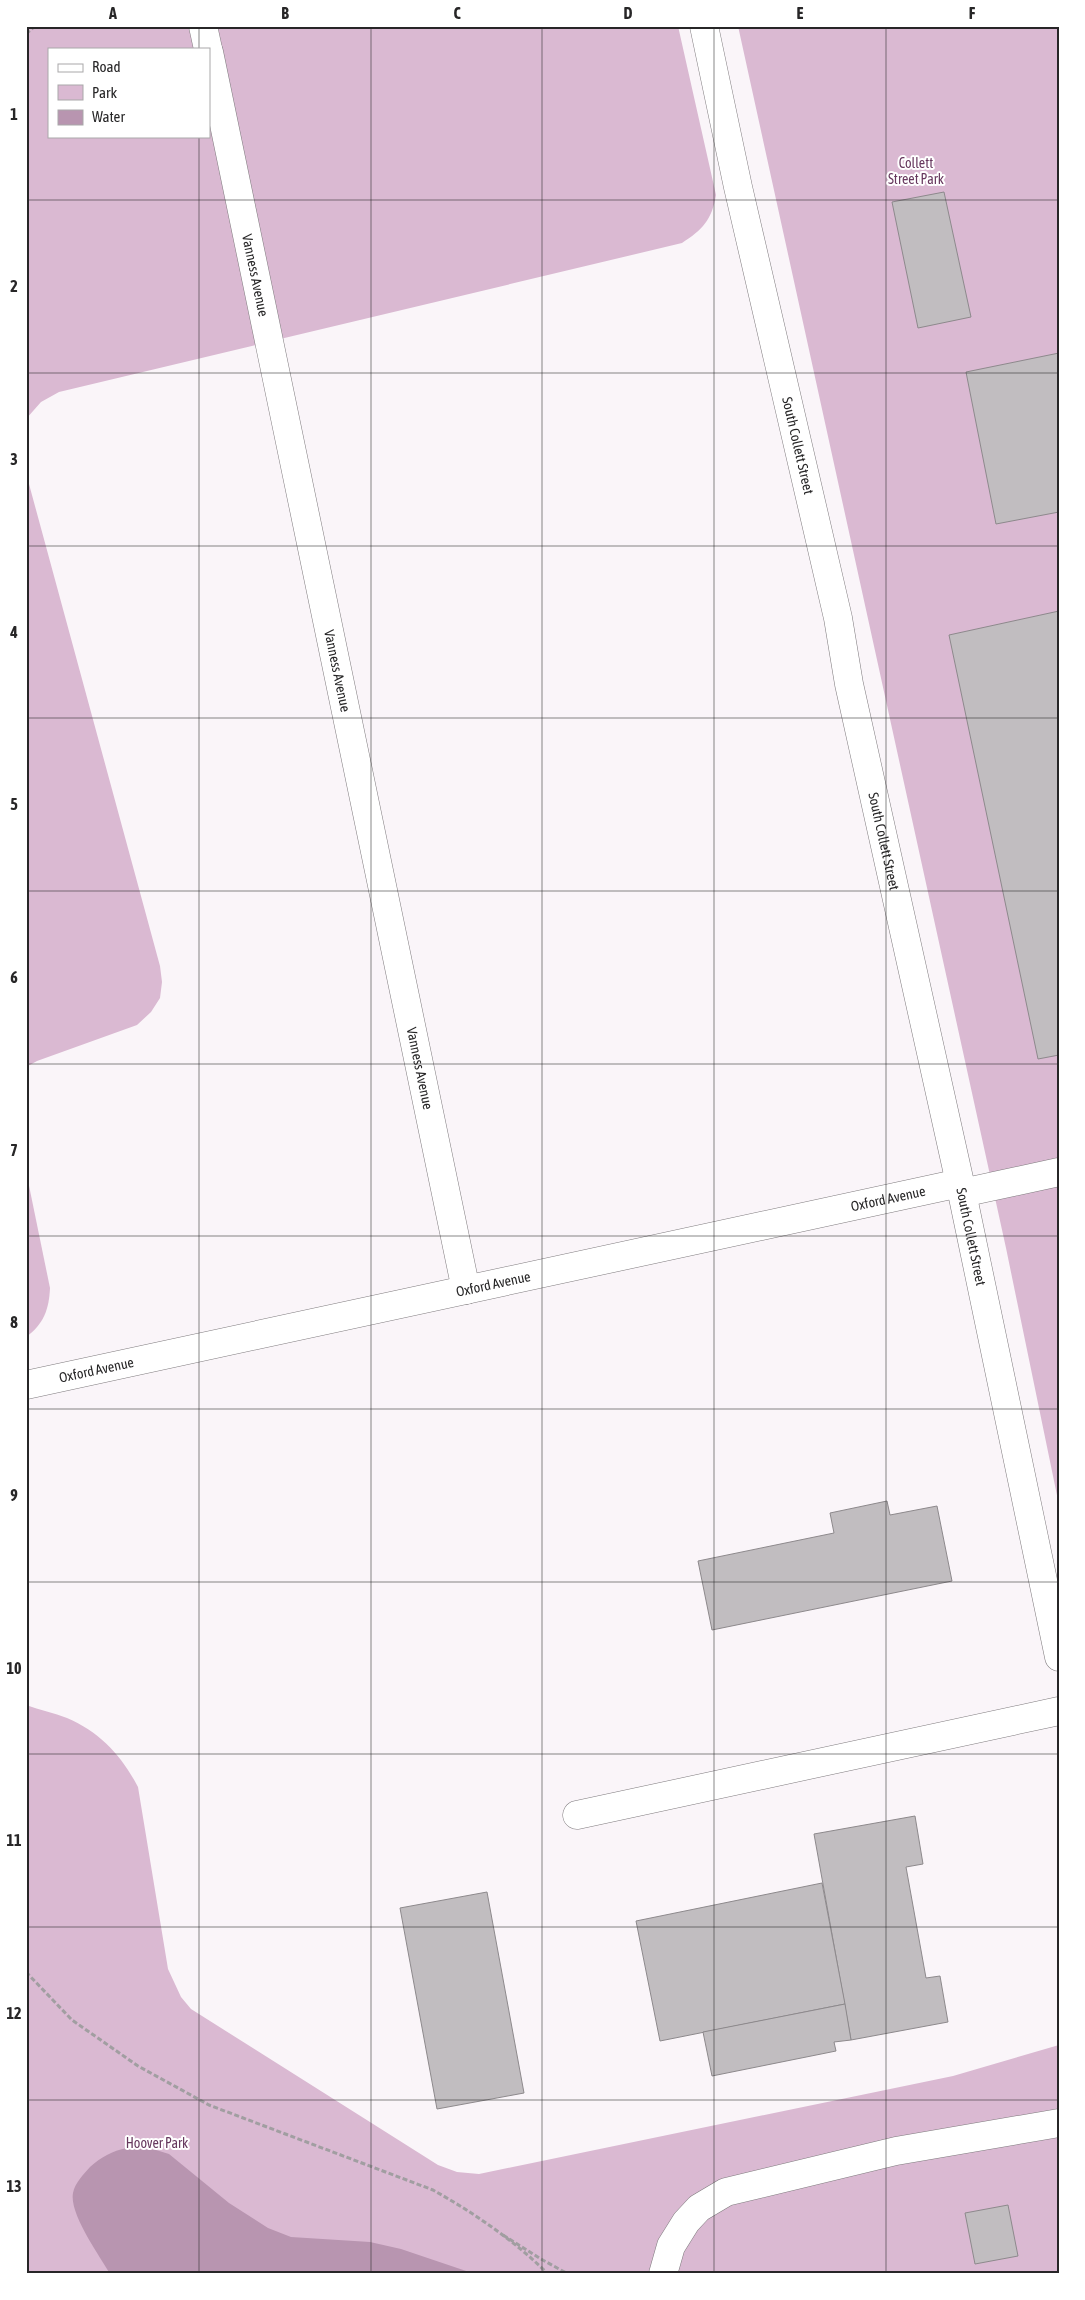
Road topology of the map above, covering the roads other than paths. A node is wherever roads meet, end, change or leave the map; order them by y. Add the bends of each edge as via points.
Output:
1 (203, 26) edge
2 (704, 26) edge
3 (208, 48) edge
4 (210, 60) edge
5 (1058, 1177) edge
6 (961, 1188) junction
7 (466, 1290) junction
8 (26, 1385) edge
9 (1059, 1657) edge
10 (1059, 1711) edge
11 (577, 1815) dead end
12 (1059, 2123) edge
13 (663, 2274) edge

1 - 3 street, Vanness Avenue
2 - 6 street, South Collett Street via 740,197 838,618 849,684
4 - 7 street, Vanness Avenue
5 - 6 street, Oxford Avenue
6 - 7 street, Oxford Avenue
6 - 9 street, South Collett Street
7 - 8 street, Oxford Avenue
10 - 11 street
12 - 13 street via 896,2151 726,2192 699,2208 686,2222 671,2246

